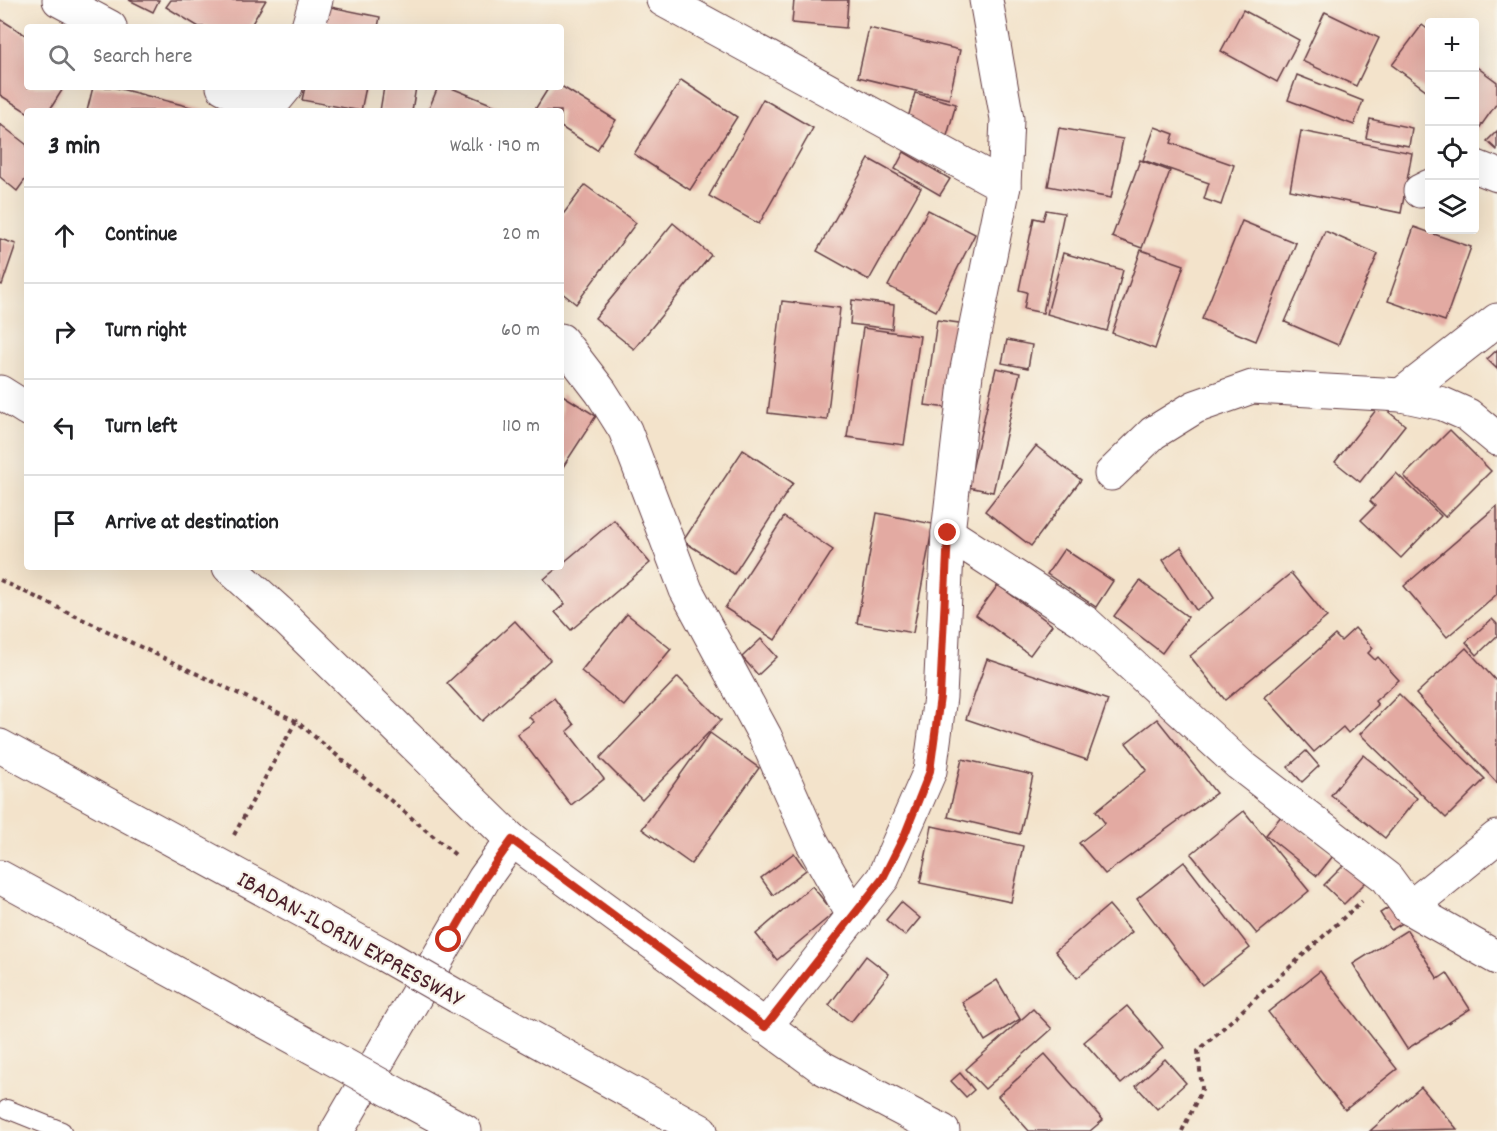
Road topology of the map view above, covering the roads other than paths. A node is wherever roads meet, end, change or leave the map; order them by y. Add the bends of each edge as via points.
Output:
1 (59, 0) edge
2 (316, 0) edge
3 (663, 0) edge
4 (986, 0) edge
5 (104, 24) edge
6 (309, 24) edge
7 (229, 90) edge
8 (284, 90) edge
9 (1479, 168) edge
10 (1497, 175) edge
11 (1004, 186) junction
12 (1497, 320) edge
13 (564, 344) edge
14 (0, 392) edge
15 (1401, 395) junction
16 (24, 407) edge
17 (1497, 439) edge
18 (1111, 474) dead end
19 (948, 533) junction
20 (232, 570) edge
21 (0, 746) edge
22 (1497, 837) edge
23 (512, 840) junction
24 (0, 877) edge
25 (1409, 908) junction
26 (854, 917) junction
27 (1497, 958) edge
28 (765, 1027) junction
29 (6, 1109) dead end
30 (62, 1131) edge
31 (337, 1131) edge
32 (465, 1131) edge
33 (701, 1131) edge
34 (943, 1131) edge

1 - 5 main road
2 - 6 main road
3 - 11 main road
4 - 11 main road via 1007,119
7 - 8 main road via 255,104 272,104
9 - 10 main road
11 - 19 main road via 966,374
12 - 15 main road
13 - 26 main road via 625,430 686,590 765,736 812,842
14 - 16 main road
15 - 17 main road via 1443,404 1468,415
15 - 18 main road via 1252,387 1195,407 1153,433
19 - 25 main road via 1085,622 1239,764 1387,879
19 - 26 main road via 940,697 930,771 883,878
20 - 23 main road
21 - 33 main road, IBADAN-ILORIN EXPRESSWAY, bridge
22 - 25 main road
23 - 28 main road
23 - 31 main road via 484,879
24 - 32 main road, bridge
25 - 27 main road
26 - 28 main road
28 - 34 main road via 823,1068
29 - 30 lane

